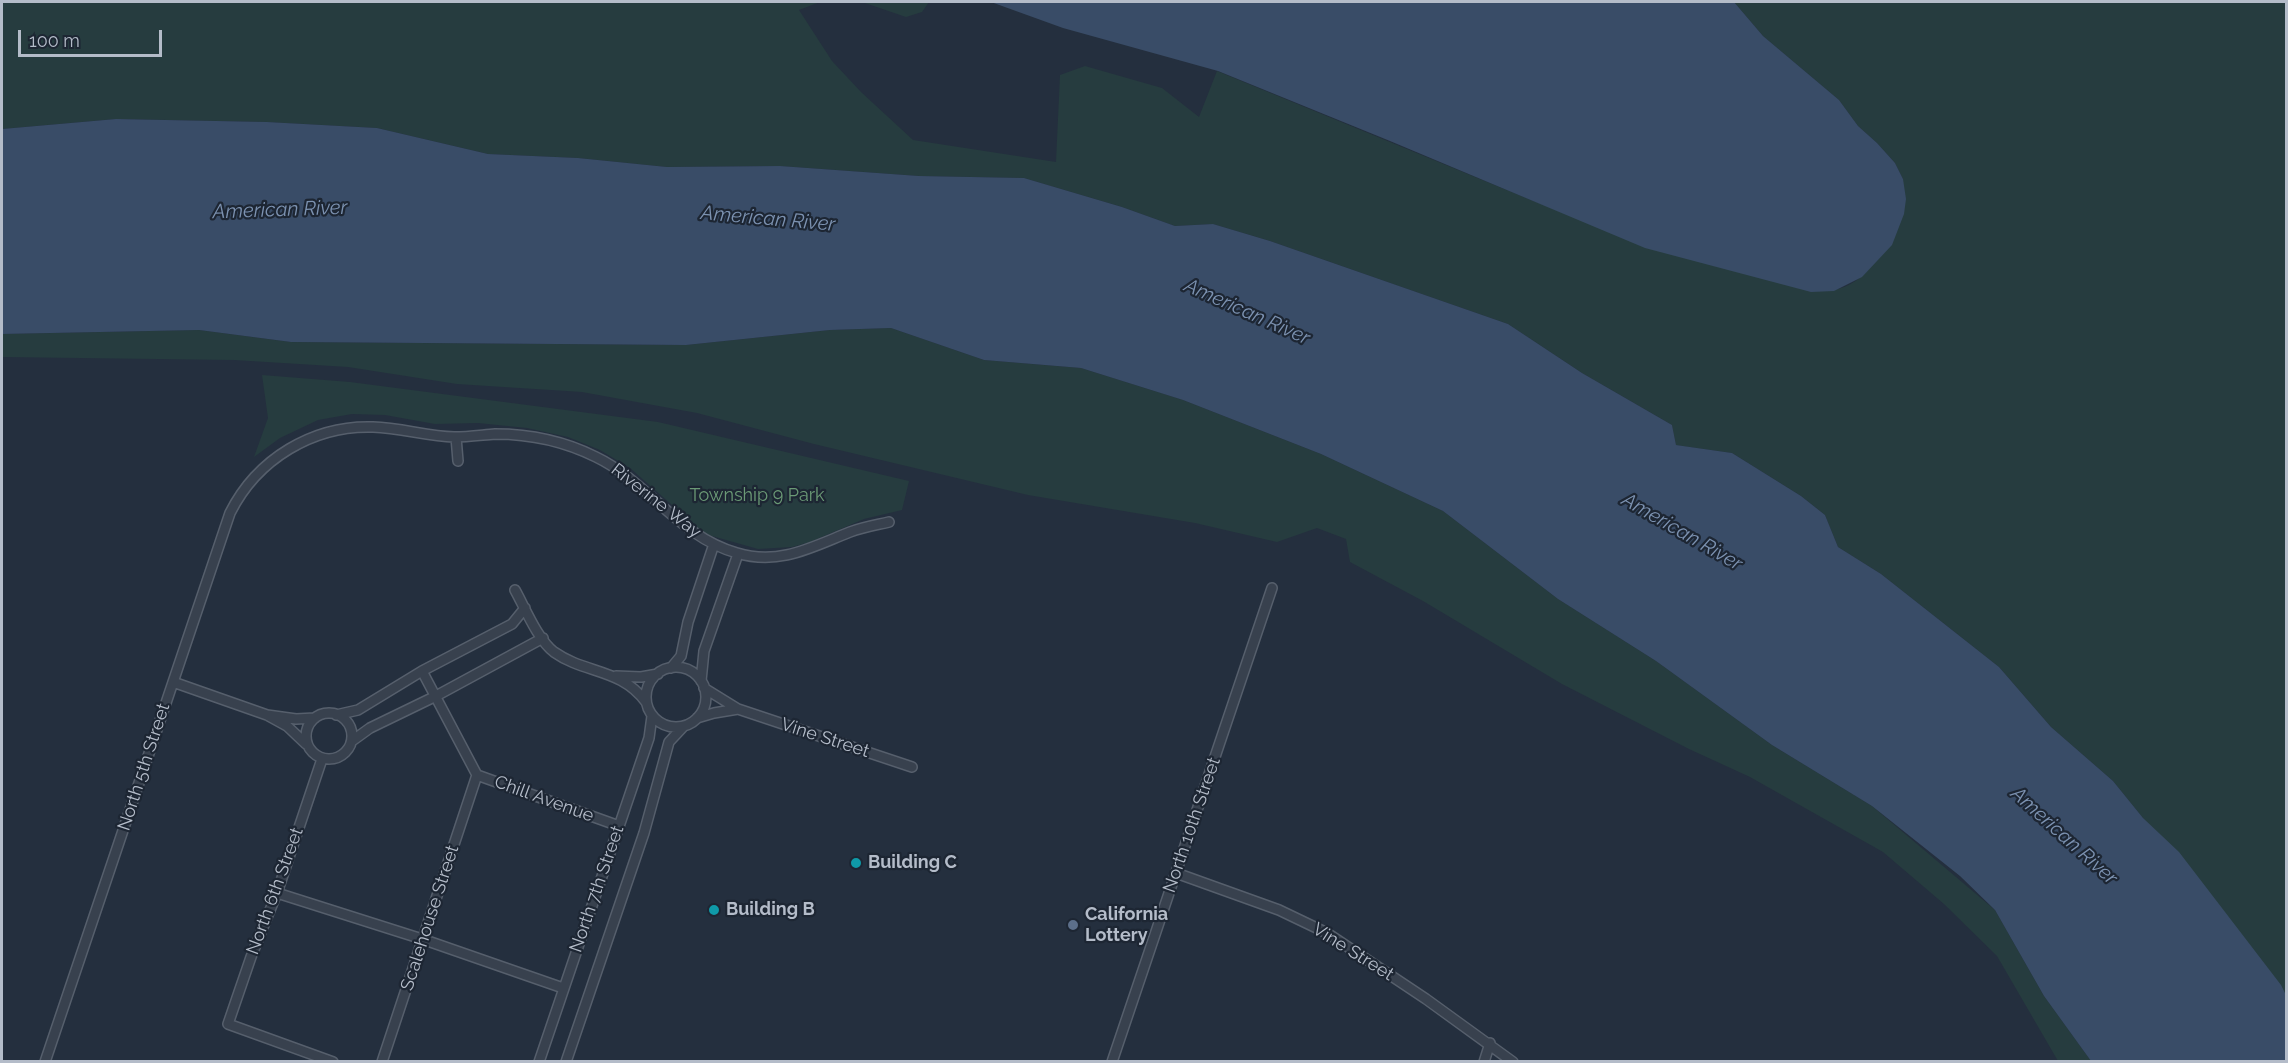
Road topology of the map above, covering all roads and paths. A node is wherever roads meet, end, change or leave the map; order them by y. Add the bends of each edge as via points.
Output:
1 (456, 437) junction
2 (458, 461) dead end
3 (254, 477) joint
4 (889, 522) dead end
5 (714, 544) junction
6 (738, 554) junction
7 (1272, 588) dead end
8 (515, 590) dead end
9 (525, 608) junction
10 (543, 638) junction
11 (670, 668) junction
12 (422, 671) junction
13 (657, 674) junction
14 (616, 676) junction
15 (173, 682) junction
16 (703, 685) junction
17 (436, 696) junction
18 (646, 702) junction
19 (738, 709) junction
20 (267, 715) junction
21 (336, 715) junction
22 (652, 716) junction
23 (315, 718) junction
24 (697, 718) junction
25 (683, 727) junction
26 (352, 741) junction
27 (306, 744) junction
28 (322, 759) junction
29 (912, 766) dead end
30 (477, 774) junction
31 (619, 826) junction
32 (1176, 873) junction
33 (277, 893) junction
34 (422, 939) junction
35 (563, 988) junction
36 (1490, 1043) junction
37 (45, 1062) edge
38 (333, 1062) edge
39 (382, 1062) edge
40 (539, 1062) edge
41 (566, 1062) edge
42 (1112, 1062) edge
43 (1484, 1062) edge
44 (1513, 1062) edge

1 - 2 street
1 - 3 street, Riverine Way via 375,427 330,432 283,452
1 - 5 street, Riverine Way via 525,435 585,452 621,471 693,533
3 - 15 street, North 5th Street via 230,513
4 - 6 street, Riverine Way via 864,527 798,553
5 - 6 street, Riverine Way
5 - 11 street via 681,656
6 - 16 street via 704,651
7 - 32 street, North 10th Street
8 - 9 street
9 - 10 street
9 - 12 street via 512,624
10 - 14 street via 553,651 570,661
10 - 17 street
11 - 13 street
11 - 16 street via 688,670
12 - 17 street, Chill Avenue
12 - 21 street via 358,710
13 - 14 street
13 - 18 street via 648,687
14 - 18 street
15 - 20 street
15 - 37 street, North 5th Street
16 - 19 street, Vine Street
16 - 24 street via 705,704
17 - 26 street
17 - 30 street, Chill Avenue
18 - 22 street
19 - 24 street, Vine Street
19 - 29 street, Vine Street
20 - 23 street
20 - 27 street via 287,726
21 - 23 street
21 - 26 street via 347,722
22 - 25 street via 672,727
22 - 31 street, North 7th Street via 649,738
23 - 27 street via 307,729
24 - 25 street
25 - 41 street, North 7th Street via 669,742 644,833
26 - 28 street via 337,758
27 - 28 street
28 - 33 street, North 6th Street
30 - 31 street, Chill Avenue
30 - 34 street, Scalehouse Street
31 - 35 street, North 7th Street
32 - 36 street, Vine Street via 1279,910 1327,933
32 - 42 street, North 10th Street
33 - 34 street
33 - 38 street, North 6th Street via 228,1024
34 - 35 street
34 - 39 street, Scalehouse Street
35 - 40 street, North 7th Street
36 - 43 street
36 - 44 street, Vine Street

